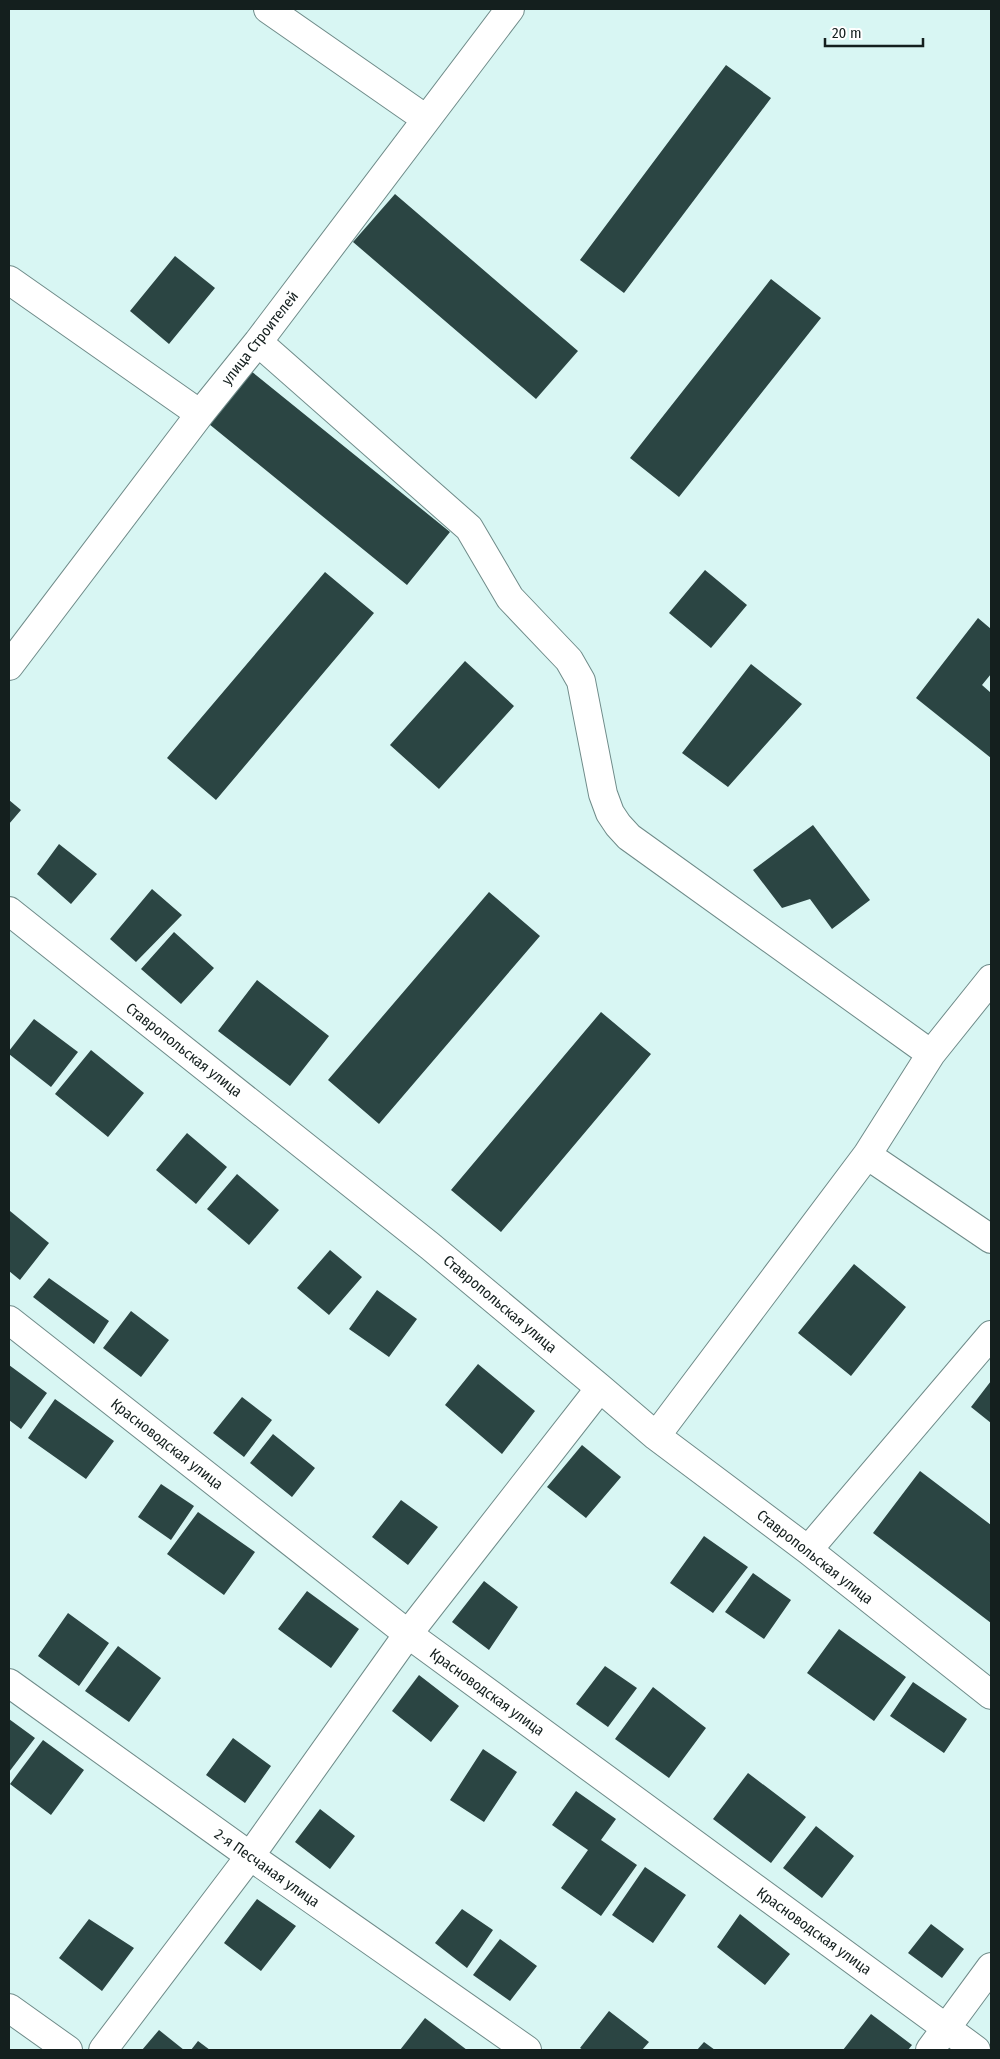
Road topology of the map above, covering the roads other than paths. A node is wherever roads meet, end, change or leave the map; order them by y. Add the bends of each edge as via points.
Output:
1 (268, 9) edge
2 (510, 9) edge
3 (426, 119) junction
4 (9, 280) edge
5 (258, 342) junction
6 (200, 414) junction
7 (9, 666) edge
8 (9, 911) edge
9 (991, 979) edge
10 (931, 1054) junction
11 (867, 1155) junction
12 (991, 1239) edge
13 (9, 1320) edge
14 (991, 1336) edge
15 (600, 1388) junction
16 (656, 1436) junction
17 (808, 1550) junction
18 (408, 1634) junction
19 (9, 1683) edge
20 (991, 1695) edge
21 (250, 1856) junction
22 (991, 1967) edge
23 (9, 2008) edge
24 (948, 2028) junction
25 (68, 2050) edge
26 (103, 2050) edge
27 (527, 2050) edge
28 (930, 2050) edge
29 (976, 2050) edge

1 - 3 street
2 - 3 street, улица Строителей
3 - 5 street, улица Строителей
4 - 6 street
5 - 6 street, улица Строителей
5 - 10 street via 469,528 510,598 569,660 581,681 603,794 618,826
6 - 7 street, улица Строителей
8 - 15 street, Ставропольская улица via 430,1246
9 - 10 street
10 - 11 street
11 - 12 street
11 - 16 street
13 - 18 street, Красноводская улица
14 - 17 street
15 - 16 street, Ставропольская улица
15 - 18 street
16 - 17 street, Ставропольская улица
17 - 20 street, Ставропольская улица
18 - 21 street
18 - 24 street, Красноводская улица
19 - 21 street, 2-я Песчаная улица
21 - 26 street
21 - 27 street, 2-я Песчаная улица
22 - 24 street
23 - 25 street
24 - 28 street
24 - 29 street, Красноводская улица

